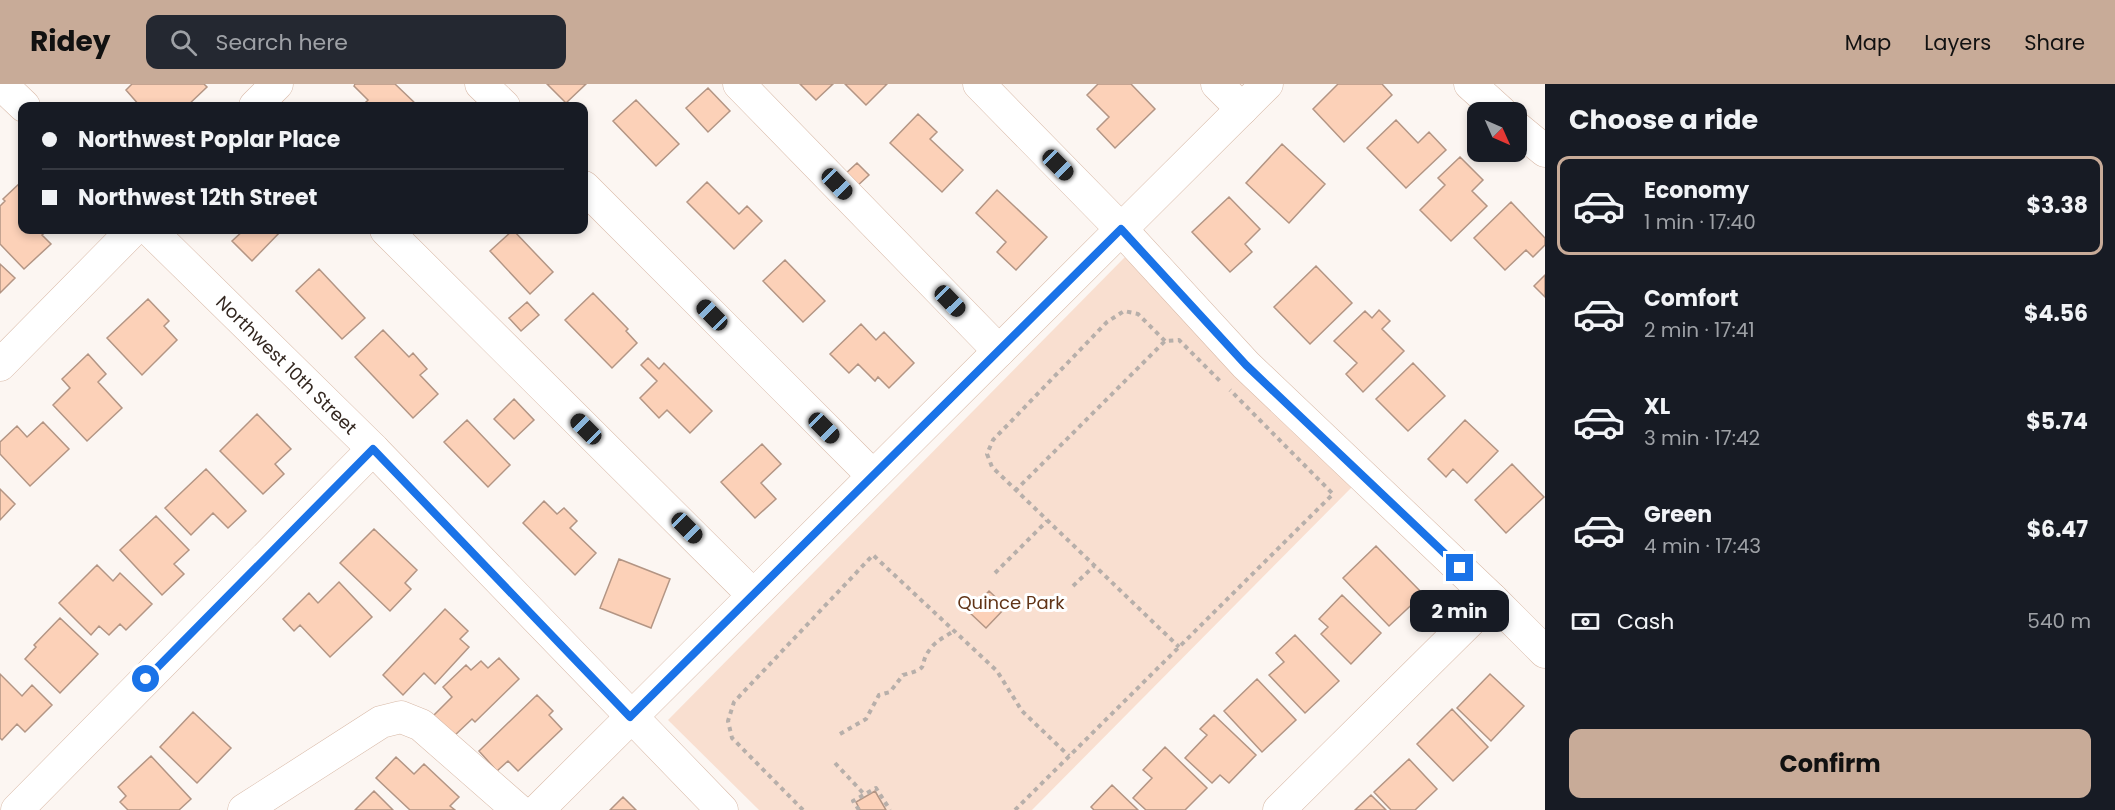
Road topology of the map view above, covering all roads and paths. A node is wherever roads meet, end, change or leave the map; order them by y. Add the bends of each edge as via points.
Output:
1 (1, 84) edge
2 (481, 84) edge
3 (739, 84) edge
4 (979, 84) edge
5 (1217, 84) edge
6 (1267, 84) edge
7 (1470, 84) edge
8 (20, 102) edge
9 (500, 102) edge
10 (1490, 102) edge
11 (1242, 109) junction
12 (1527, 136) edge
13 (1545, 151) edge
14 (588, 191) edge
15 (1121, 229) junction
16 (130, 234) edge
17 (154, 234) edge
18 (390, 234) edge
19 (1165, 341) junction
20 (999, 351) junction
21 (0, 365) edge
22 (373, 449) junction
23 (873, 476) junction
24 (1016, 491) junction
25 (1047, 521) junction
26 (1094, 566) junction
27 (995, 573) dead end
28 (1073, 586) dead end
29 (753, 595) junction
30 (1492, 599) junction
31 (954, 631) junction
32 (1179, 647) junction
33 (1545, 652) edge
34 (630, 717) junction
35 (840, 734) dead end
36 (1069, 756) junction
37 (835, 763) dead end
38 (864, 794) junction
39 (17, 810) edge
40 (244, 810) edge
41 (518, 810) edge
42 (538, 810) edge
43 (722, 810) edge
44 (803, 810) edge
45 (859, 810) edge
46 (890, 810) edge
47 (1015, 810) edge
48 (1279, 810) edge

1 - 8 street
2 - 9 street
3 - 20 street
4 - 15 street
5 - 11 street
6 - 11 street
7 - 10 street
11 - 15 street
12 - 13 street
14 - 23 street
15 - 20 street
15 - 30 street via 1246,365
16 - 21 street
17 - 22 street, Northwest 10th Street
18 - 29 street
19 - 24 path
19 - 24 path via 1138,314 1124,311 1107,322 993,440 987,454 992,468
19 - 32 path via 1179,340 1333,494
20 - 23 street
22 - 34 street, Northwest 10th Street
22 - 39 street
23 - 29 street
24 - 25 path
25 - 26 path
25 - 27 path
26 - 28 path
26 - 32 path
29 - 34 street
30 - 33 street
30 - 48 street
31 - 35 path via 932,646 919,672 903,675 890,692 879,695 866,719
31 - 36 path via 997,671 1022,711
31 - 44 path via 873,555 734,702 728,721 732,738
32 - 36 path
34 - 42 street
34 - 43 street, Northwest 10th Street
36 - 47 path
37 - 38 path
38 - 45 path via 854,801
38 - 46 path via 876,788
40 - 41 street via 381,722 401,717 421,725

